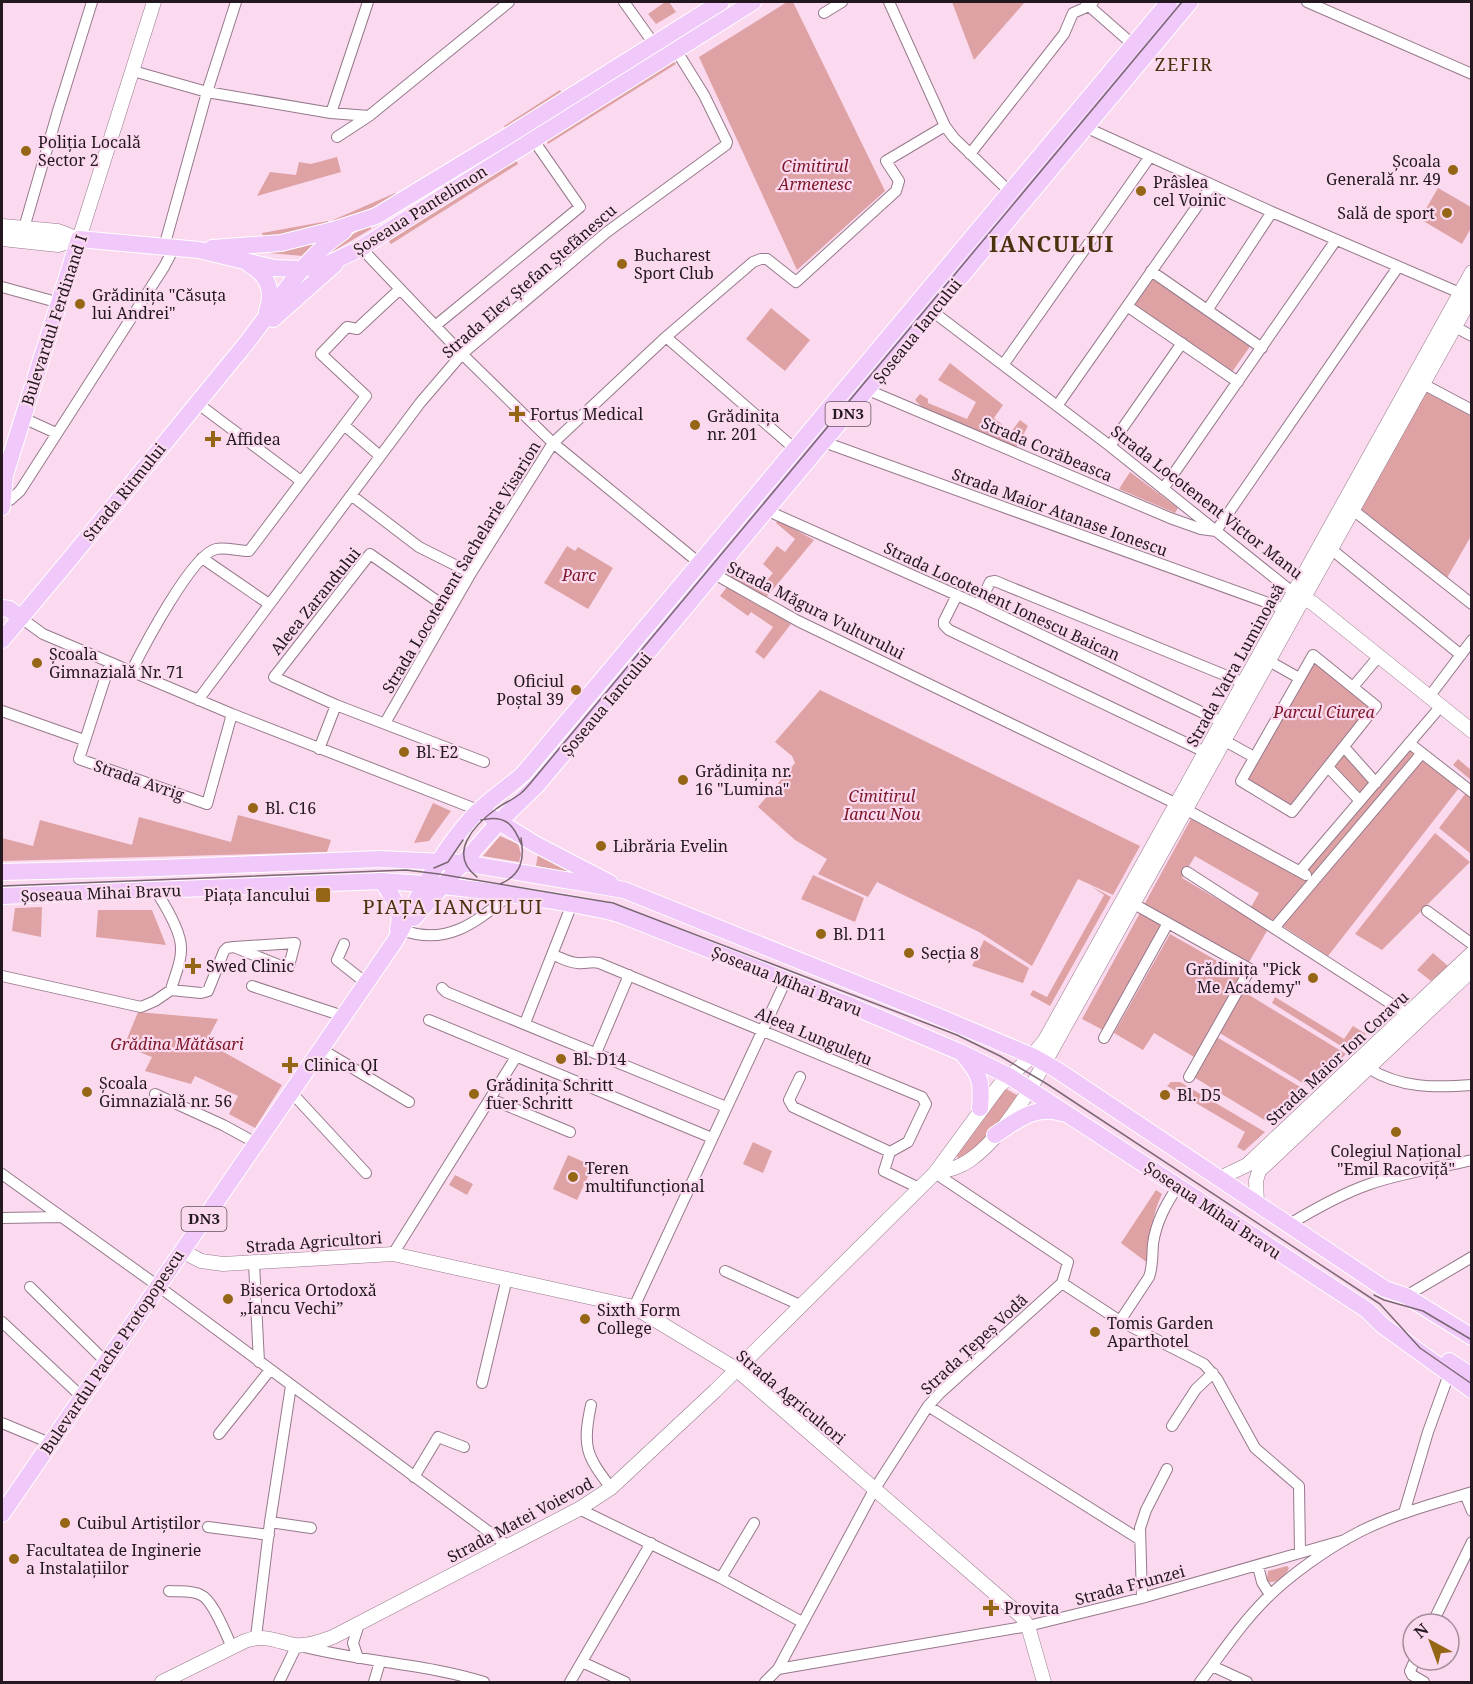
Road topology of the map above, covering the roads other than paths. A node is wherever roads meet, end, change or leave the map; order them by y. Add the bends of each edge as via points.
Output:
1 (92, 2) edge
2 (154, 2) edge
3 (236, 2) edge
4 (368, 2) edge
5 (506, 2) edge
6 (624, 2) edge
7 (721, 2) edge
8 (753, 2) edge
9 (842, 2) edge
10 (889, 2) edge
11 (1168, 2) edge
12 (1190, 2) edge
13 (1307, 2) edge
14 (1089, 3) edge
15 (1329, 6) edge
16 (824, 13) dead end
17 (654, 44) junction
18 (676, 50) junction
19 (1138, 50) junction
20 (133, 71) junction
21 (1472, 74) edge
22 (207, 92) junction
23 (331, 113) junction
24 (369, 116) junction
25 (945, 126) junction
26 (1085, 128) junction
27 (529, 133) junction
28 (337, 137) dead end
29 (970, 154) junction
30 (1149, 158) junction
31 (1212, 185) junction
32 (1010, 192) junction
33 (1272, 212) junction
34 (358, 223) junction
35 (2, 226) edge
36 (24, 228) junction
37 (2, 239) edge
38 (79, 239) junction
39 (1336, 240) junction
40 (169, 247) junction
41 (361, 248) junction
42 (199, 250) junction
43 (342, 259) junction
44 (244, 262) junction
45 (1398, 267) junction
46 (301, 269) junction
47 (1151, 271) junction
48 (1472, 272) edge
49 (2, 287) edge
50 (400, 290) junction
51 (1466, 295) edge
52 (919, 301) junction
53 (60, 303) junction
54 (1127, 306) junction
55 (1208, 309) junction
56 (933, 312) junction
57 (263, 319) junction
58 (435, 326) junction
59 (1455, 327) junction
60 (1472, 336) edge
61 (666, 338) junction
62 (1182, 343) junction
63 (246, 344) junction
64 (1262, 348) junction
65 (462, 354) junction
66 (1003, 365) junction
67 (1238, 382) junction
68 (1423, 384) junction
69 (868, 390) junction
70 (197, 403) junction
71 (1057, 406) junction
72 (1472, 410) edge
73 (23, 418) junction
74 (344, 425) junction
75 (56, 433) junction
76 (825, 442) junction
77 (554, 443) junction
78 (1110, 446) junction
79 (795, 449) junction
80 (380, 456) junction
81 (3, 478) edge
82 (301, 481) junction
83 (1163, 489) junction
84 (351, 495) junction
85 (2, 503) edge
86 (1353, 510) junction
87 (768, 511) junction
88 (1216, 531) junction
89 (1331, 549) junction
90 (202, 558) junction
91 (700, 564) junction
92 (471, 573) junction
93 (714, 574) junction
94 (957, 595) junction
95 (1300, 595) junction
96 (269, 604) junction
97 (979, 604) junction
98 (1472, 604) edge
99 (8, 608) edge
100 (1285, 609) junction
101 (450, 610) junction
102 (2, 640) edge
103 (1472, 640) edge
104 (1461, 655) junction
105 (1379, 656) junction
106 (1269, 661) junction
107 (110, 663) junction
108 (130, 672) junction
109 (1299, 678) junction
110 (1244, 683) junction
111 (1353, 687) junction
112 (1429, 697) junction
113 (198, 700) junction
114 (336, 705) junction
115 (1441, 706) junction
116 (2, 711) edge
117 (232, 714) junction
118 (1222, 722) junction
119 (385, 723) junction
120 (1472, 731) edge
121 (84, 740) junction
122 (1225, 741) junction
123 (1409, 743) junction
124 (1344, 747) junction
125 (319, 749) junction
126 (1205, 752) junction
127 (1422, 753) junction
128 (1254, 757) junction
129 (484, 762) dead end
130 (1328, 767) junction
131 (1376, 783) junction
132 (1472, 792) edge
133 (1360, 801) junction
134 (518, 804) junction
135 (1182, 807) junction
136 (478, 810) junction
137 (500, 821) junction
138 (520, 835) junction
139 (439, 861) junction
140 (464, 863) junction
141 (1300, 871) junction
142 (2, 872) edge
143 (1187, 872) dead end
144 (1314, 879) junction
145 (382, 882) junction
146 (425, 884) junction
147 (442, 886) junction
148 (624, 890) junction
149 (156, 891) junction
150 (511, 894) junction
151 (2, 896) edge
152 (572, 904) junction
153 (1134, 904) junction
154 (1427, 910) dead end
155 (1168, 923) junction
156 (1274, 928) junction
157 (401, 931) junction
158 (344, 944) dead end
159 (1472, 944) edge
160 (234, 947) junction
161 (1472, 953) edge
162 (552, 955) junction
163 (1472, 970) edge
164 (628, 975) junction
165 (2, 976) edge
166 (786, 980) junction
167 (366, 983) junction
168 (252, 986) dead end
169 (442, 988) dead end
170 (171, 990) junction
171 (343, 1016) junction
172 (1411, 1018) junction
173 (429, 1020) dead end
174 (525, 1023) junction
175 (762, 1030) junction
176 (1104, 1038) dead end
177 (321, 1049) junction
178 (960, 1052) junction
179 (596, 1053) junction
180 (516, 1057) junction
181 (1364, 1064) junction
182 (1014, 1071) junction
183 (1036, 1072) junction
184 (800, 1077) dead end
185 (1189, 1077) dead end
186 (1472, 1085) edge
187 (291, 1092) junction
188 (154, 1094) dead end
189 (490, 1099) junction
190 (409, 1102) dead end
191 (726, 1107) junction
192 (980, 1108) junction
193 (1071, 1115) junction
194 (570, 1132) dead end
195 (995, 1135) junction
196 (712, 1138) junction
197 (256, 1143) junction
198 (890, 1152) junction
199 (1472, 1160) edge
200 (366, 1173) dead end
201 (934, 1173) junction
202 (2, 1174) edge
203 (1220, 1178) junction
204 (1178, 1186) junction
205 (919, 1188) junction
206 (1257, 1203) junction
207 (62, 1217) junction
208 (2, 1218) edge
209 (1288, 1225) junction
210 (182, 1251) junction
211 (393, 1254) junction
212 (1472, 1257) edge
213 (254, 1263) junction
214 (725, 1271) dead end
215 (507, 1278) junction
216 (1062, 1283) junction
217 (158, 1286) junction
218 (30, 1287) dead end
219 (1386, 1289) junction
220 (1406, 1296) junction
221 (800, 1305) junction
222 (634, 1307) junction
223 (1367, 1310) junction
224 (1120, 1321) junction
225 (2, 1322) edge
226 (1472, 1337) edge
227 (1472, 1347) edge
228 (106, 1362) junction
229 (259, 1362) junction
230 (736, 1369) junction
231 (270, 1370) junction
232 (1213, 1373) junction
233 (1449, 1374) junction
234 (1472, 1376) edge
235 (482, 1383) dead end
236 (291, 1386) junction
237 (1472, 1390) edge
238 (82, 1397) junction
239 (591, 1405) dead end
240 (928, 1406) junction
241 (2, 1423) edge
242 (1172, 1426) dead end
243 (219, 1434) dead end
244 (50, 1443) junction
245 (464, 1447) dead end
246 (1167, 1469) dead end
247 (414, 1477) junction
248 (611, 1488) junction
249 (874, 1490) junction
250 (1468, 1493) edge
251 (579, 1509) junction
252 (1472, 1511) edge
253 (1404, 1513) junction
254 (2, 1514) edge
255 (270, 1522) junction
256 (754, 1523) dead end
257 (208, 1527) dead end
258 (311, 1528) dead end
259 (268, 1535) junction
260 (1139, 1539) junction
261 (1345, 1540) junction
262 (1472, 1542) edge
263 (651, 1543) junction
264 (508, 1546) junction
265 (1300, 1554) junction
266 (1258, 1566) junction
267 (721, 1578) junction
268 (169, 1591) dead end
269 (1270, 1595) junction
270 (1142, 1598) junction
271 (1438, 1612) edge
272 (802, 1622) junction
273 (359, 1624) junction
274 (1028, 1626) junction
275 (256, 1637) junction
276 (297, 1645) junction
277 (232, 1647) junction
278 (358, 1658) junction
279 (380, 1662) junction
280 (582, 1662) junction
281 (1212, 1666) junction
282 (778, 1669) junction
283 (1410, 1672) edge
284 (162, 1683) edge
285 (279, 1683) edge
286 (374, 1683) edge
287 (484, 1683) edge
288 (570, 1683) edge
289 (626, 1683) edge
290 (765, 1683) edge
291 (1044, 1683) edge
292 (1200, 1683) edge
293 (1247, 1683) edge
294 (1425, 1683) edge

1 - 36 street
2 - 20 street, Bulevardul Ferdinand I
3 - 22 street
4 - 23 street
5 - 24 street
6 - 17 street
7 - 17 main road, Șoseaua Pantelimon
8 - 18 main road, Șoseaua Pantelimon
9 - 16 street
10 - 25 street
11 - 19 main road, Șoseaua Iancului / DN3
12 - 19 main road, Șoseaua Iancului / DN3
13 - 15 street
14 - 19 street
14 - 29 street via 1073,13 1064,34
15 - 21 street
17 - 27 main road, Șoseaua Pantelimon
18 - 27 main road, Șoseaua Pantelimon
18 - 65 street, Strada Elev Ștefan Ștefănescu via 708,102 726,145 607,232
19 - 26 main road, Șoseaua Iancului / DN3
19 - 32 main road, Șoseaua Iancului / DN3
20 - 22 street
20 - 38 street, Bulevardul Ferdinand I
22 - 23 street
22 - 40 street
23 - 24 street
24 - 28 street
25 - 29 street
25 - 61 street, Strada Locotenent Sachelarie Visarion via 886,161 899,181 896,191 796,282 767,259 757,260
26 - 30 street
26 - 56 main road, Șoseaua Iancului / DN3
27 - 34 main road, Șoseaua Pantelimon
27 - 41 main road, Șoseaua Pantelimon
27 - 58 street, Strada Elev Ștefan Ștefănescu via 580,207
29 - 32 street
30 - 31 street
30 - 66 street
31 - 33 street
31 - 47 street
32 - 52 main road, Șoseaua Iancului / DN3
33 - 39 street
33 - 55 street
34 - 42 main road, Șoseaua Pantelimon via 281,243
34 - 46 main road, Șoseaua Pantelimon via 329,242
35 - 36 street, Șoseaua Pantelimon
36 - 38 street, Șoseaua Pantelimon via 58,231
37 - 38 street, Șoseaua Pantelimon via 58,245
38 - 40 main road, Șoseaua Pantelimon
38 - 53 main road, Bulevardul Ferdinand I
39 - 45 street
39 - 64 street
40 - 42 main road, Șoseaua Pantelimon
40 - 75 street via 164,267
41 - 43 main road, Șoseaua Pantelimon
41 - 50 street, Strada Măgura Vulturului
42 - 44 main road, Șoseaua Pantelimon
43 - 46 main road, Șoseaua Pantelimon
43 - 63 main road, Strada Ritmului
44 - 46 main road, Șoseaua Pantelimon
44 - 57 main road via 260,272 268,284 271,300
45 - 51 street
45 - 88 street
46 - 57 main road, Strada Ritmului
47 - 54 street
47 - 55 street
48 - 51 street, Strada Vatra Luminoasă
49 - 53 street
50 - 58 street, Strada Măgura Vulturului
50 - 74 street via 357,329 347,327 321,354 366,396
51 - 59 street, Strada Vatra Luminoasă
51 - 95 street, Strada Vatra Luminoasă
52 - 56 street, Strada Locotenent Victor Manu
52 - 79 main road, Șoseaua Iancului / DN3
53 - 73 main road, Bulevardul Ferdinand I
54 - 62 street
54 - 71 street
55 - 64 street
56 - 66 street, Strada Locotenent Victor Manu
56 - 69 main road, Șoseaua Iancului / DN3
57 - 63 main road, Strada Ritmului
58 - 65 street, Strada Măgura Vulturului
59 - 60 street
59 - 68 street, Strada Vatra Luminoasă
61 - 77 street, Strada Locotenent Sachelarie Visarion
61 - 79 street
62 - 67 street
62 - 78 street
63 - 70 main road, Strada Ritmului
64 - 67 street
65 - 77 street, Strada Măgura Vulturului
65 - 80 street, Strada Elev Ștefan Ștefănescu
66 - 71 street, Strada Locotenent Victor Manu
67 - 83 street
68 - 72 street
68 - 86 street, Strada Vatra Luminoasă
69 - 76 main road, Șoseaua Iancului / DN3
69 - 88 street, Strada Corăbeasca via 1170,518
70 - 82 street
70 - 99 main road, Strada Ritmului
71 - 78 street, Strada Locotenent Victor Manu
73 - 75 street, Bulevardul Ferdinand I
73 - 81 main road, Bulevardul Ferdinand I
74 - 80 street
74 - 82 street
75 - 85 street, Bulevardul Ferdinand I via 20,491
76 - 87 main road, Șoseaua Iancului / DN3
76 - 100 street, Strada Maior Atanase Ionescu
77 - 91 street, Strada Măgura Vulturului
77 - 92 street, Strada Locotenent Sachelarie Visarion
78 - 83 street, Strada Locotenent Victor Manu
79 - 91 main road, Șoseaua Iancului / DN3
80 - 84 street, Strada Elev Ștefan Ștefănescu
81 - 85 main road, Bulevardul Ferdinand I
82 - 90 street via 249,551 215,549
83 - 88 street, Strada Locotenent Victor Manu
84 - 92 street via 419,547
84 - 96 street, Strada Elev Ștefan Ștefănescu
86 - 89 street, Strada Vatra Luminoasă
86 - 98 street
87 - 93 main road, Șoseaua Iancului / DN3
87 - 94 street, Strada Locotenent Ionescu Baican
88 - 95 street, Strada Locotenent Victor Manu
89 - 95 street, Strada Vatra Luminoasă
89 - 104 street
90 - 96 street
90 - 108 street via 154,626
91 - 93 street, Strada Măgura Vulturului
91 - 136 main road, Șoseaua Iancului / DN3 via 524,773
92 - 101 street, Strada Locotenent Sachelarie Visarion
93 - 134 main road, Șoseaua Iancului / DN3
93 - 135 street, Strada Măgura Vulturului via 798,621
94 - 97 street, Strada Locotenent Ionescu Baican
94 - 126 street via 944,621 949,630
95 - 100 street, Strada Vatra Luminoasă
95 - 105 street, Strada Locotenent Victor Manu
95 - 106 street, Strada Vatra Luminoasă
96 - 113 street, Strada Elev Ștefan Ștefănescu
97 - 110 street via 990,582 995,581
97 - 118 street, Strada Locotenent Ionescu Baican
99 - 102 main road, Strada Ritmului
99 - 107 street via 43,634
100 - 110 street, Strada Vatra Luminoasă
101 - 114 street, Aleea Zarandului via 369,554 274,677
101 - 119 street, Strada Locotenent Sachelarie Visarion
103 - 104 street
104 - 112 street
105 - 111 street
105 - 112 street, Strada Locotenent Victor Manu
106 - 109 street
106 - 122 street, Strada Vatra Luminoasă
107 - 108 street
107 - 121 street, Strada Avrig
108 - 113 street
109 - 111 street via 1313,655
109 - 128 street
110 - 118 street, Strada Vatra Luminoasă
111 - 124 street via 1376,706
112 - 115 street, Strada Locotenent Victor Manu
113 - 117 street
114 - 119 street, Aleea Zarandului
114 - 125 street
115 - 120 street, Strada Locotenent Victor Manu
115 - 123 street
116 - 121 street
117 - 121 street, Strada Avrig via 207,804 78,759
117 - 125 street
118 - 126 street, Strada Vatra Luminoasă
119 - 129 street, Aleea Zarandului
122 - 128 street
122 - 135 street, Strada Vatra Luminoasă
123 - 127 street
123 - 131 street
124 - 130 street
124 - 131 street
125 - 136 street
126 - 135 street, Strada Vatra Luminoasă
127 - 132 street
127 - 144 street
128 - 130 street via 1241,781 1292,812
130 - 133 street
131 - 133 street
133 - 141 street
134 - 137 main road, Șoseaua Iancului / DN3
134 - 138 main road
135 - 141 street, Strada Măgura Vulturului
135 - 153 street, Strada Vatra Luminoasă
135 - 183 street, Strada Vatra Luminoasă via 1048,1035
136 - 137 main road
136 - 139 main road, DN3
137 - 138 main road
137 - 140 main road, DN3
138 - 148 main road
139 - 140 main road, Șoseaua Mihai Bravu
139 - 142 main road, Șoseaua Mihai Bravu via 362,859
139 - 146 main road, DN3
140 - 147 main road, DN3
140 - 148 main road, Șoseaua Mihai Bravu
141 - 144 street, Strada Măgura Vulturului
143 - 156 street
144 - 156 street
145 - 146 main road, Șoseaua Mihai Bravu
145 - 149 main road, Șoseaua Mihai Bravu
145 - 157 main road via 397,904
146 - 147 main road, Șoseaua Mihai Bravu
146 - 157 main road, Bulevardul Pache Protopopescu / DN3
147 - 150 main road, Șoseaua Mihai Bravu
147 - 157 main road, Bulevardul Pache Protopopescu / DN3
148 - 183 main road, Șoseaua Mihai Bravu via 937,1016
149 - 151 main road, Șoseaua Mihai Bravu
149 - 170 street via 180,940
150 - 152 main road, Șoseaua Mihai Bravu
150 - 157 street via 477,921 452,933 423,936
152 - 162 street
152 - 166 main road, Șoseaua Mihai Bravu via 630,918
153 - 155 street
153 - 183 street, Strada Vatra Luminoasă
154 - 159 street
155 - 176 street
155 - 185 street via 1250,969
156 - 172 street
157 - 167 main road, Bulevardul Pache Protopopescu / DN3
158 - 167 street via 337,960
160 - 160 street via 295,943 286,968
160 - 170 street via 224,951 208,991
161 - 172 street, Strada Maior Ion Coravu
162 - 164 street, Aleea Lungulețu via 574,963 599,963
162 - 174 street
163 - 172 street, Strada Maior Ion Coravu
164 - 175 street, Aleea Lungulețu
164 - 179 street
165 - 170 street via 137,1008
166 - 175 street
166 - 178 main road, Șoseaua Mihai Bravu
167 - 171 main road, Bulevardul Pache Protopopescu / DN3
168 - 171 street
169 - 174 street
171 - 177 main road, Bulevardul Pache Protopopescu / DN3
172 - 181 street, Strada Maior Ion Coravu
173 - 180 street
174 - 179 street
175 - 191 street
175 - 198 street, Aleea Lungulețu via 926,1100 908,1142
177 - 187 main road, Bulevardul Pache Protopopescu / DN3
177 - 190 street
178 - 182 main road, Șoseaua Mihai Bravu
178 - 192 main road via 979,1075
179 - 191 street
180 - 189 street
180 - 196 street
181 - 186 street via 1380,1076 1403,1084
181 - 203 street, Strada Maior Ion Coravu via 1247,1165
181 - 206 street, Strada Maior Ion Coravu via 1259,1171
182 - 183 main road, Șoseaua Mihai Bravu
182 - 183 street, Strada Vatra Luminoasă
182 - 192 street, Strada Matei Voievod
183 - 193 main road, Șoseaua Mihai Bravu
183 - 195 street, Strada Matei Voievod
183 - 203 main road, Șoseaua Mihai Bravu
184 - 198 street via 789,1100 793,1107
187 - 197 main road, Bulevardul Pache Protopopescu / DN3
187 - 200 street
188 - 197 street
189 - 194 street
189 - 211 street
191 - 196 street
192 - 201 street, Strada Matei Voievod
193 - 195 main road via 1049,1110 1034,1112
193 - 204 main road, Șoseaua Mihai Bravu
195 - 201 street, Strada Matei Voievod via 969,1161
196 - 222 street
197 - 210 main road, Bulevardul Pache Protopopescu / DN3
198 - 205 street via 885,1174
199 - 209 street via 1366,1185
201 - 205 street, Strada Matei Voievod
201 - 216 street via 1068,1262
202 - 207 street
203 - 206 main road, Șoseaua Mihai Bravu
204 - 223 main road, Șoseaua Mihai Bravu
204 - 224 street via 1158,1221 1149,1277
205 - 221 street, Strada Matei Voievod
206 - 209 main road, Șoseaua Mihai Bravu
207 - 208 street
207 - 217 street
209 - 219 main road, Șoseaua Mihai Bravu
210 - 213 street, Strada Agricultori via 212,1263
210 - 217 main road, Bulevardul Pache Protopopescu / DN3
211 - 213 street, Strada Agricultori
211 - 215 street, Strada Agricultori
212 - 220 street
213 - 229 street
214 - 221 street
215 - 222 street, Strada Agricultori
215 - 235 street
216 - 224 street
216 - 240 street, Strada Țepeș Vodă
217 - 228 main road, Bulevardul Pache Protopopescu / DN3
217 - 229 street
218 - 228 street
219 - 220 main road, Șoseaua Mihai Bravu
219 - 227 main road
220 - 226 main road, Șoseaua Mihai Bravu
221 - 230 street, Strada Matei Voievod
222 - 230 street, Strada Agricultori
223 - 233 main road, Șoseaua Mihai Bravu
223 - 234 main road
224 - 232 street via 1198,1360
225 - 238 street
228 - 238 main road, Bulevardul Pache Protopopescu / DN3
229 - 231 street
230 - 248 street, Strada Matei Voievod
230 - 249 street, Strada Agricultori
231 - 236 street
231 - 243 street
232 - 242 street via 1187,1400
232 - 265 street via 1252,1444 1299,1486
233 - 237 main road, Șoseaua Mihai Bravu
233 - 253 street
236 - 247 street
236 - 255 street
238 - 244 main road, Bulevardul Pache Protopopescu / DN3
239 - 248 street via 586,1427 588,1454
240 - 249 street, Strada Țepeș Vodă
240 - 260 street
241 - 244 street
244 - 254 main road, Bulevardul Pache Protopopescu / DN3
245 - 247 street via 438,1437
246 - 260 street via 1143,1520
247 - 264 street
248 - 251 street, Strada Matei Voievod
249 - 272 street, Strada Țepeș Vodă
249 - 274 street, Strada Agricultori
250 - 252 street
250 - 253 street
251 - 263 street
251 - 264 street, Strada Matei Voievod
253 - 261 street
255 - 258 street
255 - 259 street
256 - 267 street
257 - 259 street
259 - 275 street
260 - 270 street
261 - 265 street, Strada Frunzei
261 - 269 street
262 - 271 street
263 - 267 street
263 - 280 street
264 - 273 street, Strada Matei Voievod
265 - 266 street, Strada Frunzei
266 - 269 street
266 - 270 street, Strada Frunzei
267 - 272 street
268 - 277 street via 204,1596
269 - 281 street
270 - 274 street, Strada Frunzei
272 - 282 street, Strada Țepeș Vodă
273 - 276 street, Strada Matei Voievod via 327,1639
273 - 278 street via 353,1643
274 - 282 street, Strada Frunzei
274 - 291 street, Strada Agricultori
275 - 276 street, Strada Matei Voievod
275 - 277 street
276 - 278 street
276 - 285 street
277 - 284 street
278 - 279 street
279 - 286 street
279 - 287 street
280 - 288 street
280 - 289 street
281 - 292 street
281 - 293 street
282 - 290 street, Strada Țepeș Vodă
283 - 294 street

